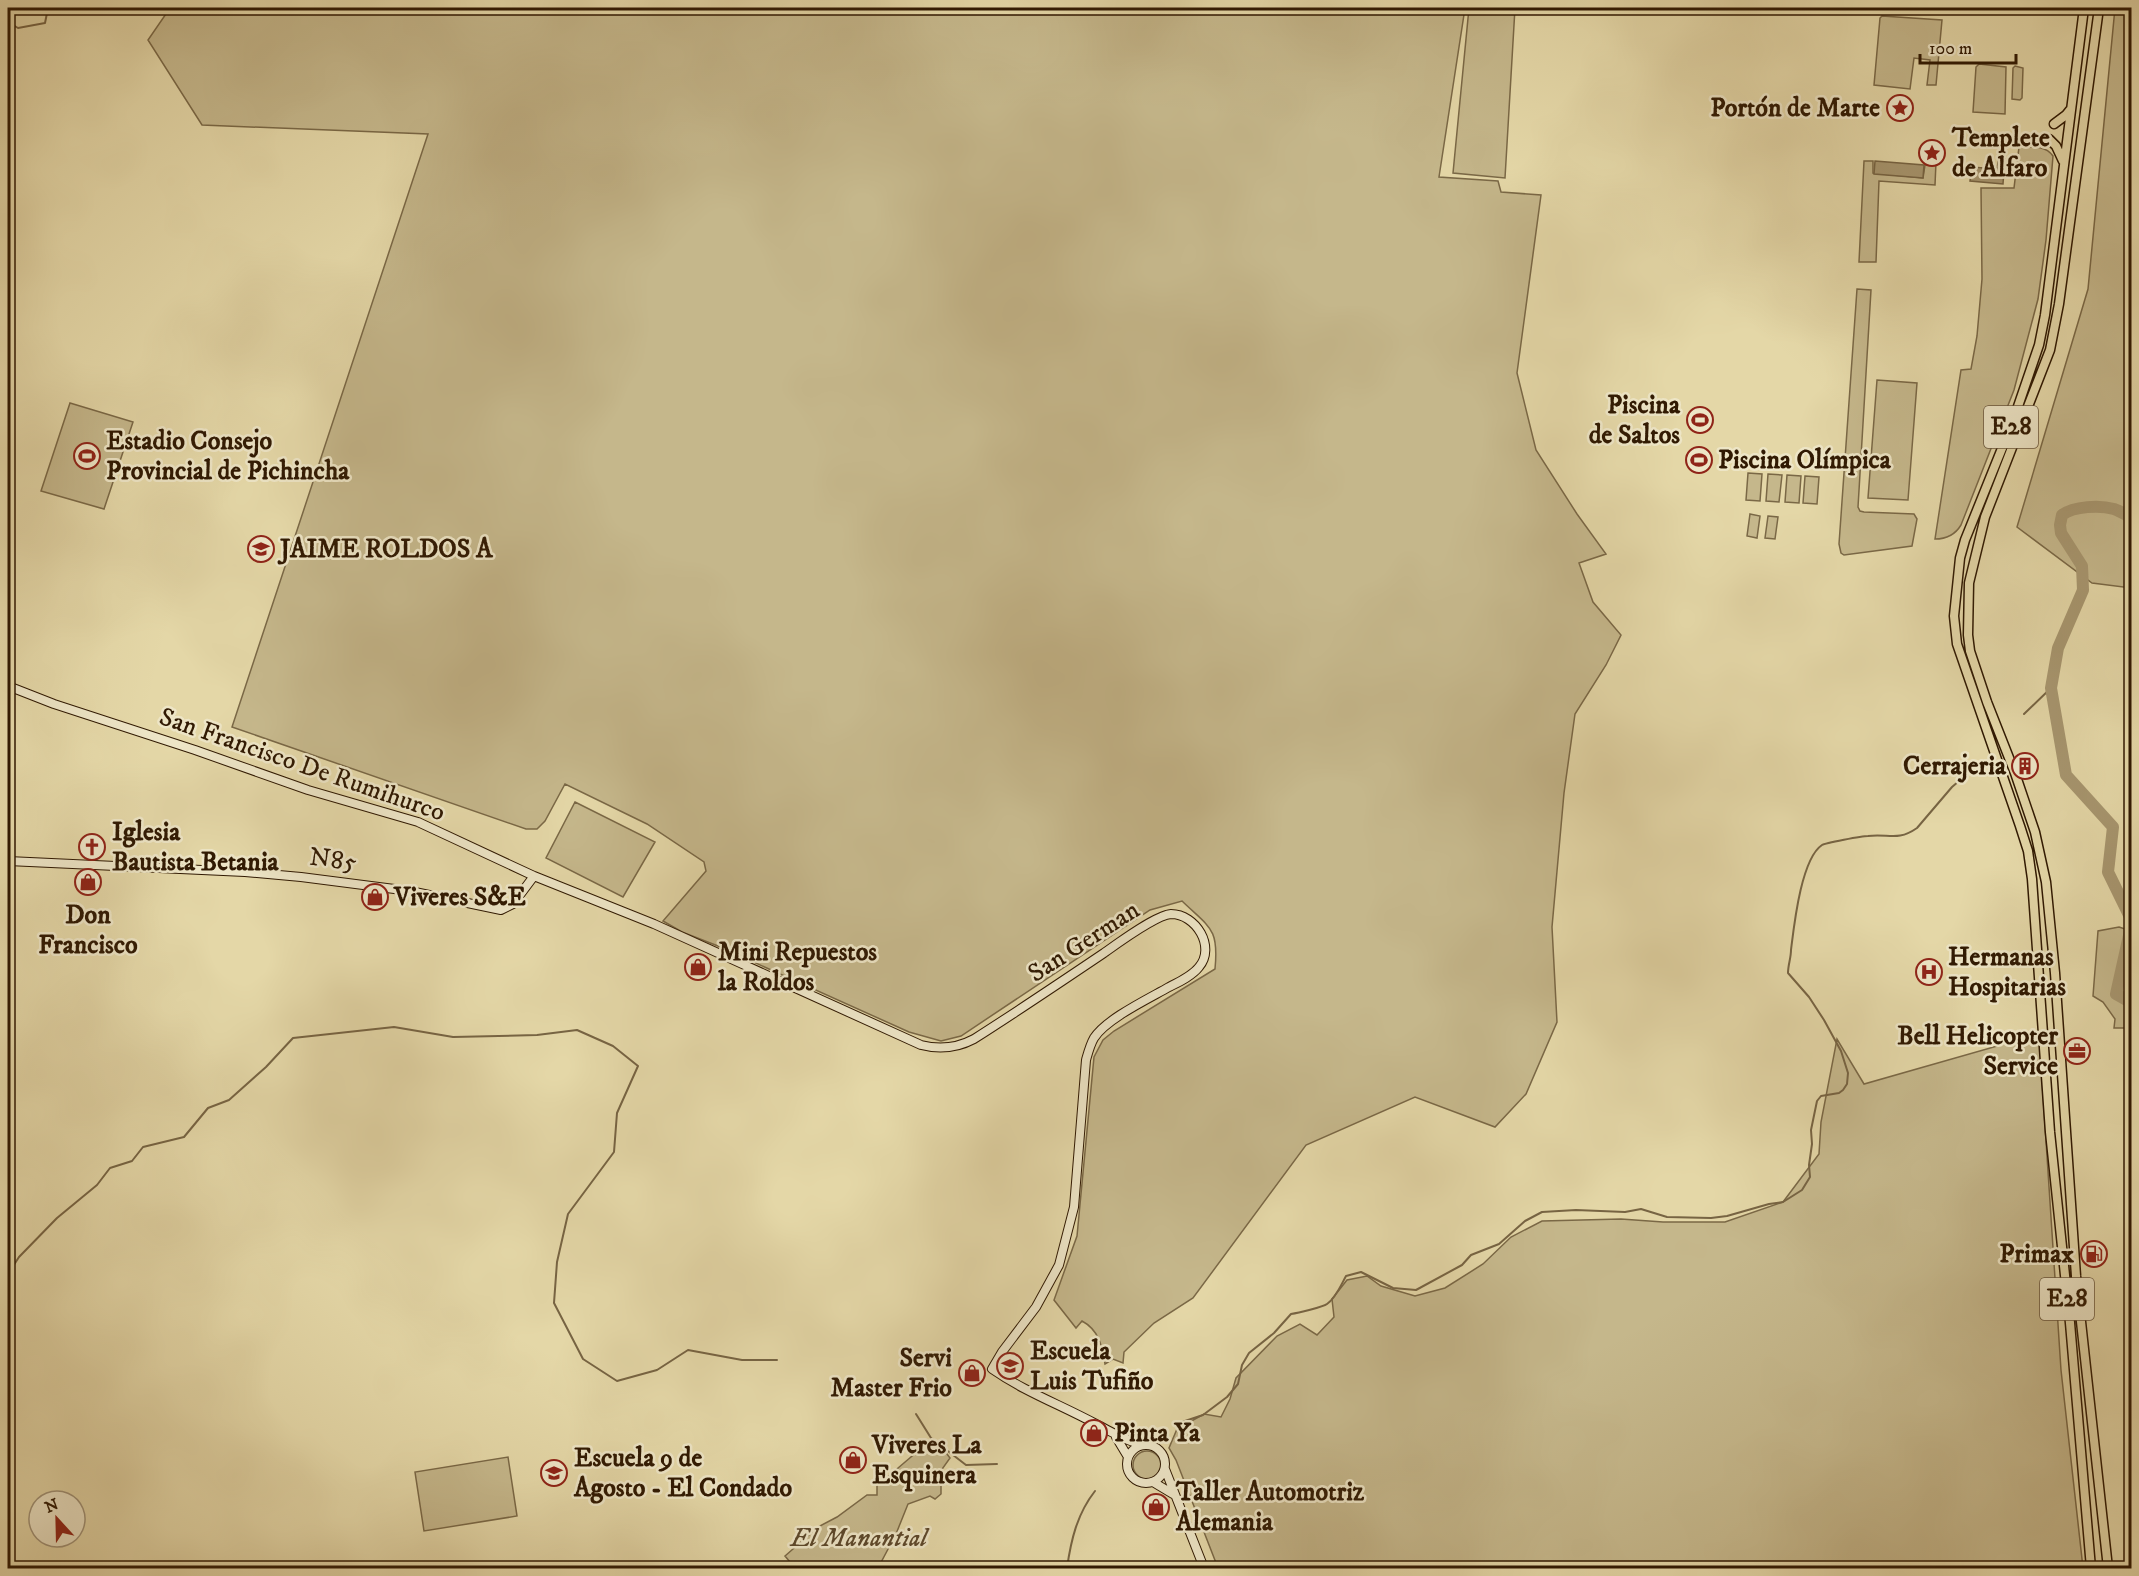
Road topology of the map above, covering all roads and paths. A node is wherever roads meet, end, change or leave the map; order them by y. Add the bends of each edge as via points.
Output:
1 (2084, 8) edge
2 (2099, 8) edge
3 (2070, 110) junction
4 (2054, 124) dead end
5 (2049, 139) dead end
6 (2063, 162) junction
7 (8, 686) edge
8 (8, 861) edge
9 (534, 876) junction
10 (613, 908) joint
11 (2044, 1029) junction
12 (2060, 1031) junction
13 (2082, 1322) junction
14 (2070, 1323) junction
15 (2091, 1408) junction
16 (2077, 1410) junction
17 (1115, 1435) junction
18 (1143, 1445) junction
19 (1128, 1457) junction
20 (1165, 1469) junction
21 (1153, 1482) junction
22 (1173, 1494) junction
23 (1204, 1569) edge
24 (2091, 1569) edge
25 (2108, 1569) edge

1 - 3 main road, E28
2 - 12 main road, E28 via 2050,350 1985,517 1968,583 1970,651 2035,832 2046,882
3 - 4 main road
3 - 6 main road, E28
5 - 6 main road
6 - 11 main road, E28 via 2051,284 2039,345 1965,540 1954,599 1957,644 2028,851
7 - 9 main road, San Francisco De Rumihurco via 308,790 406,817
8 - 9 main road, N85 via 301,877 410,891 501,910 508,908
9 - 10 main road, San Francisco De Rumihurco
10 - 17 main road, San German via 934,1048 974,1040 1164,915 1180,915 1195,924 1201,932 1205,954 1198,968 1101,1028 1091,1043 1086,1060 1074,1208 1059,1265 1036,1307 992,1369
11 - 12 main road
11 - 14 main road, E28 via 2050,1132
12 - 13 main road, E28
13 - 14 main road
13 - 15 main road, E28
14 - 16 main road, E28
15 - 16 main road
15 - 25 main road, E28
16 - 24 main road, E28
17 - 18 main road
17 - 19 main road
18 - 19 main road
18 - 20 main road via 1161,1453
19 - 21 main road via 1130,1476 1145,1484
20 - 21 main road
20 - 22 main road
21 - 22 main road
22 - 23 main road

